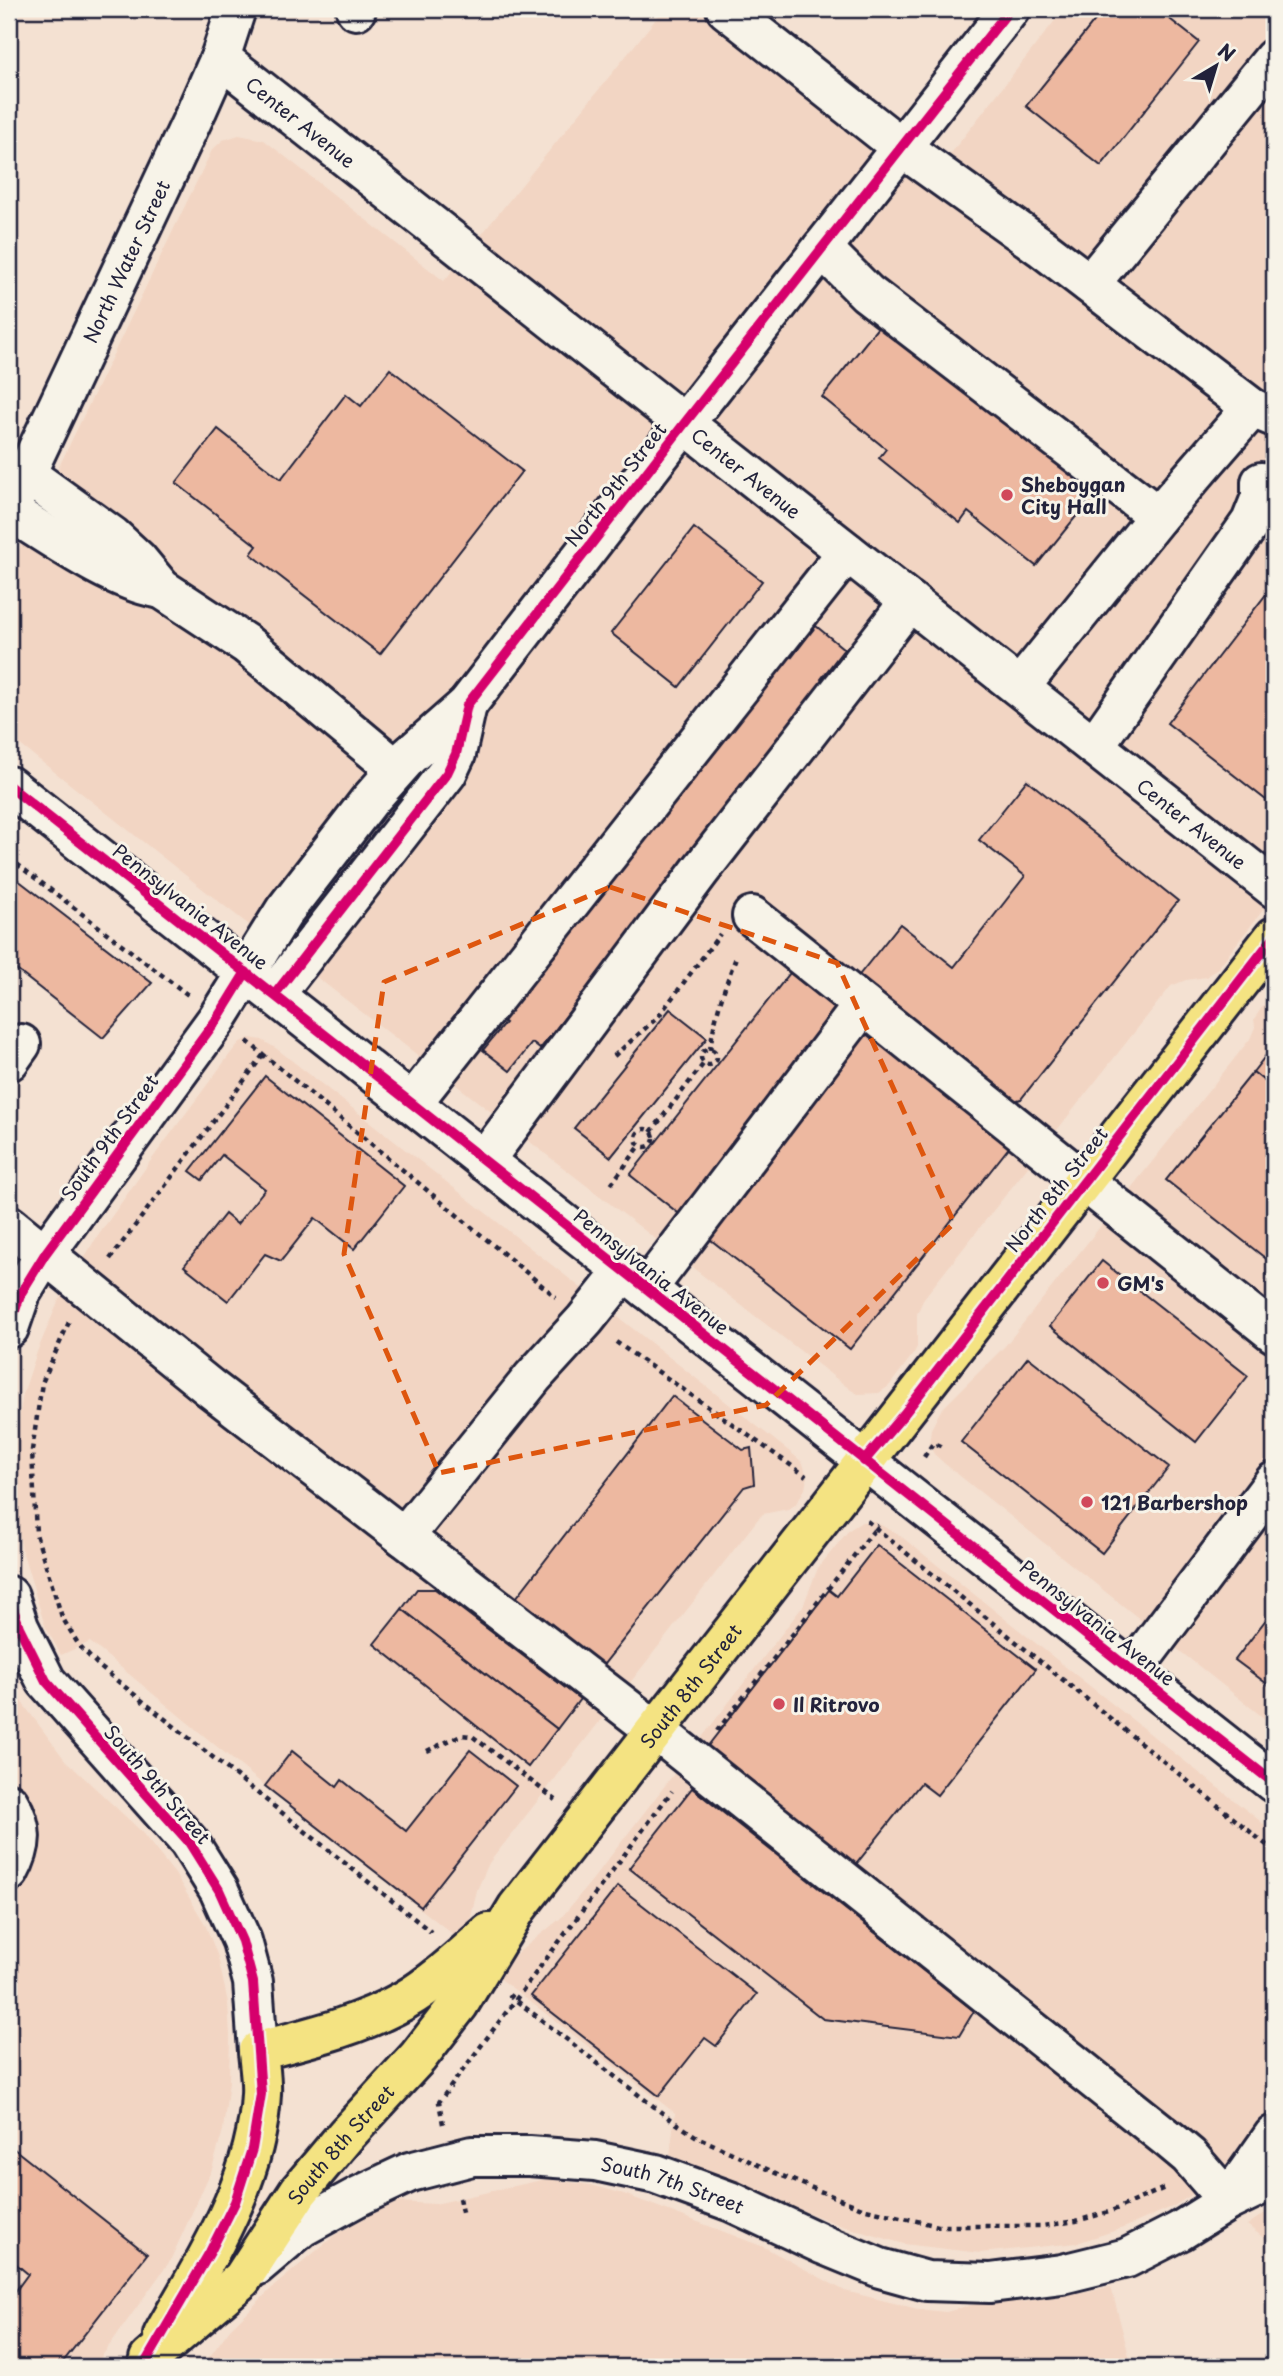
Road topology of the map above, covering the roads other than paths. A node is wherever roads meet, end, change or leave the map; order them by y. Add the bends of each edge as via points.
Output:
1 (236, 9) edge
2 (726, 9) edge
3 (1010, 9) edge
4 (220, 58) junction
5 (1274, 58) edge
6 (901, 147) junction
7 (822, 248) junction
8 (1090, 284) junction
9 (1263, 412) edge
10 (684, 424) junction
11 (1206, 461) junction
12 (26, 474) junction
13 (1268, 481) edge
14 (9, 511) edge
15 (1158, 516) junction
16 (847, 552) junction
17 (163, 589) junction
18 (910, 601) junction
19 (1020, 687) junction
20 (467, 705) junction
21 (1094, 747) junction
22 (396, 769) junction
23 (9, 786) edge
24 (1274, 888) edge
25 (739, 930) road end
26 (1274, 937) edge
27 (260, 983) junction
28 (863, 1005) junction
29 (412, 1103) junction
30 (484, 1161) junction
31 (1083, 1182) junction
32 (9, 1225) edge
33 (27, 1258) edge
34 (635, 1280) junction
35 (9, 1328) edge
36 (1274, 1333) edge
37 (864, 1461) junction
38 (1274, 1482) edge
39 (404, 1537) junction
40 (9, 1596) edge
41 (1132, 1671) junction
42 (655, 1730) junction
43 (1274, 1783) edge
44 (9, 1803) edge
45 (9, 1872) edge
46 (470, 1964) junction
47 (258, 2051) junction
48 (1274, 2135) edge
49 (1274, 2179) edge
50 (1228, 2201) junction
51 (242, 2279) junction
52 (146, 2363) edge

1 - 4 street, North Water Street
2 - 6 street
3 - 6 street, North 9th Street
4 - 10 street, Center Avenue
4 - 12 street, North Water Street
5 - 8 street
6 - 7 street, North 9th Street
6 - 8 street
7 - 10 street, North 9th Street
7 - 15 street via 867,293
8 - 9 street
9 - 11 street
10 - 16 street, Center Avenue
10 - 20 street, North 9th Street
11 - 13 street via 1237,477
11 - 15 street
12 - 14 street, North Water Street
12 - 17 street via 113,536
13 - 21 street via 1251,522
14 - 17 street via 117,575
15 - 19 street
16 - 18 street, Center Avenue
16 - 29 street
17 - 22 street via 252,649
18 - 19 street, Center Avenue
18 - 30 street via 700,871
19 - 21 street, Center Avenue
20 - 22 street, North 9th Street
20 - 27 street, North 9th Street via 447,773
21 - 24 street, Center Avenue
22 - 27 street, North 9th Street via 292,900
23 - 27 street, Pennsylvania Avenue
25 - 28 street
26 - 31 main road, North 8th Street
27 - 29 street, Pennsylvania Avenue
27 - 33 street, South 9th Street via 217,1019
28 - 31 street
28 - 34 street
29 - 30 street, Pennsylvania Avenue
30 - 34 street, Pennsylvania Avenue
31 - 36 street
31 - 37 main road, North 8th Street
32 - 33 street
33 - 35 street, South 9th Street
33 - 39 street via 88,1289
34 - 37 street, Pennsylvania Avenue
34 - 39 street via 585,1320 533,1377
37 - 41 street, Pennsylvania Avenue
37 - 42 main road, South 8th Street
38 - 41 street
39 - 42 street
40 - 47 street, South 9th Street via 46,1681 189,1842 219,1890 254,1982
41 - 43 street, Pennsylvania Avenue
42 - 46 main road, South 8th Street
42 - 50 street via 1171,2141
44 - 45 street via 18,1817 21,1837
46 - 47 main road, South 8th Street via 342,2029
46 - 51 main road, South 8th Street via 458,2004 418,2057 299,2192
47 - 52 main road, South 9th Street via 261,2094 252,2148 235,2202
48 - 50 street, South 7th Street
49 - 50 street, South 7th Street
50 - 51 street, South 7th Street via 1127,2258 1062,2274 990,2283 927,2281 869,2263 656,2174 595,2161 472,2156 410,2172 359,2196 302,2227
51 - 52 main road, South 7th Street

